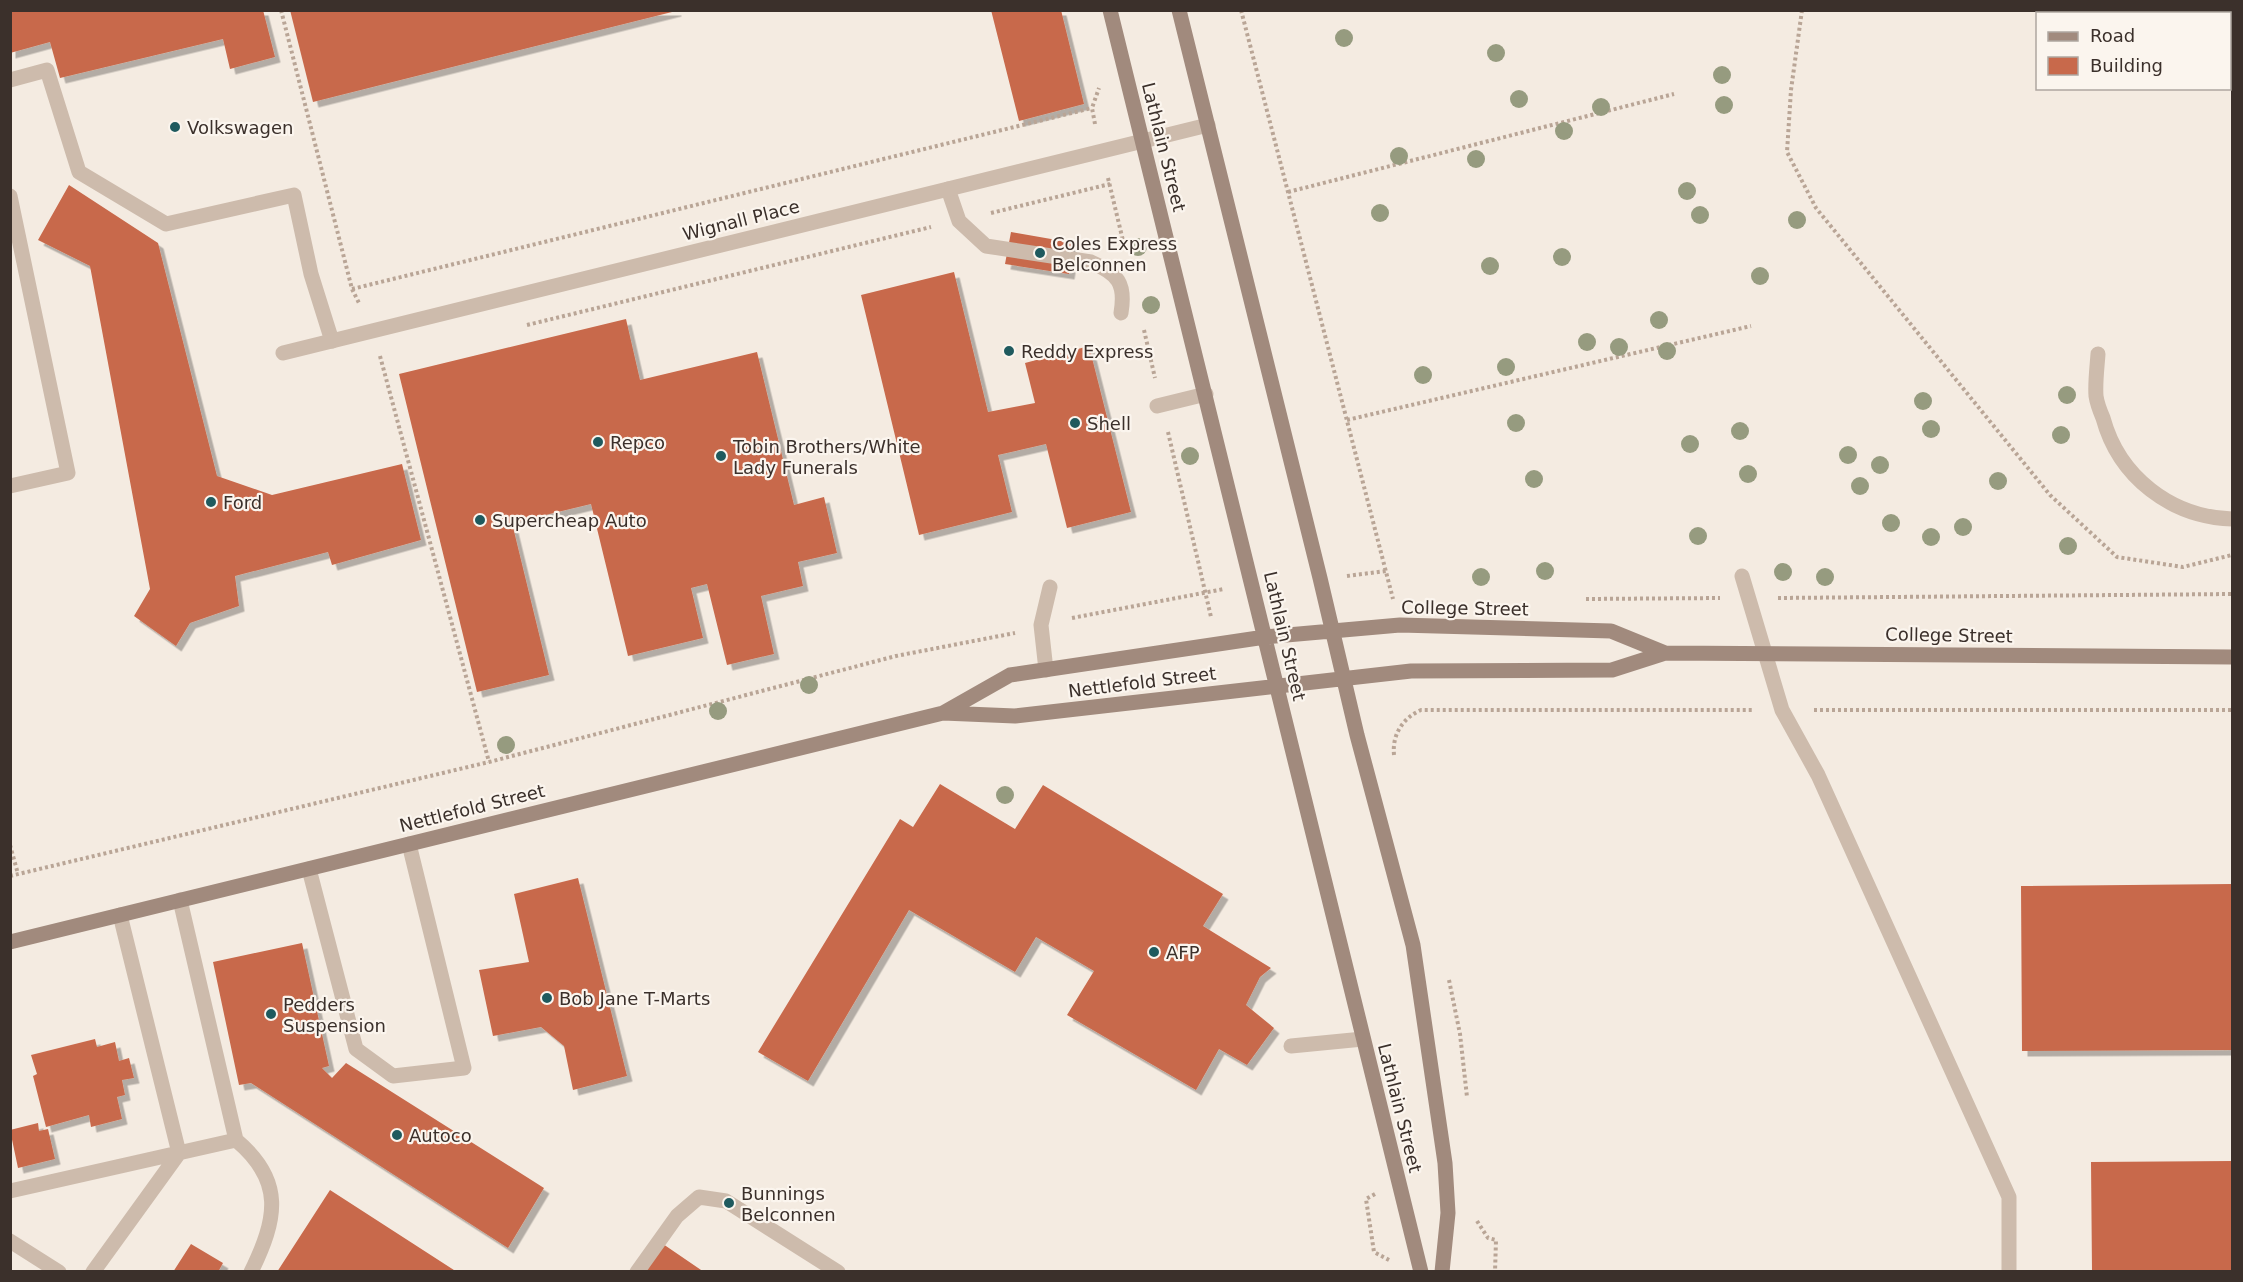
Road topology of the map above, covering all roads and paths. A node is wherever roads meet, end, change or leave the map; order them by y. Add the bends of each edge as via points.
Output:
1 (280, 10) edge
2 (1110, 10) edge
3 (1179, 10) edge
4 (1241, 10) edge
5 (1802, 10) edge
6 (10, 80) edge
7 (1674, 94) dead end
8 (1208, 124) junction
9 (1143, 141) junction
10 (1102, 151) junction
11 (1110, 184) junction
12 (948, 189) junction
13 (1288, 192) junction
14 (10, 196) edge
15 (962, 225) junction
16 (1126, 254) dead end
17 (1121, 313) dead end
18 (1143, 324) dead end
19 (526, 325) dead end
20 (1751, 326) dead end
21 (332, 341) junction
22 (284, 353) dead end
23 (2098, 354) dead end
24 (382, 361) dead end
25 (1206, 394) junction
26 (1159, 406) junction
27 (1347, 420) junction
28 (10, 486) edge
29 (2232, 519) edge
30 (2232, 555) edge
31 (1742, 576) dead end
32 (1050, 587) dead end
33 (1206, 591) dead end
34 (2232, 594) edge
35 (1749, 598) junction
36 (1583, 599) dead end
37 (1394, 601) dead end
38 (1333, 631) junction
39 (1266, 637) junction
40 (1765, 652) junction
41 (1665, 653) junction
42 (896, 656) dead end
43 (2232, 657) edge
44 (1046, 670) junction
45 (1344, 679) junction
46 (1277, 686) junction
47 (1782, 710) junction
48 (2232, 710) edge
49 (943, 713) junction
50 (1396, 733) dead end
51 (489, 762) junction
52 (409, 844) junction
53 (10, 845) edge
54 (309, 869) junction
55 (18, 874) junction
56 (10, 876) edge
57 (180, 900) junction
58 (120, 915) junction
59 (10, 942) edge
60 (1363, 1039) junction
61 (1291, 1046) dead end
62 (236, 1140) junction
63 (179, 1154) junction
64 (10, 1191) edge
65 (10, 1242) edge
66 (59, 1272) edge
67 (93, 1272) edge
68 (251, 1272) edge
69 (637, 1272) edge
70 (838, 1272) edge
71 (1421, 1272) edge
72 (1442, 1272) edge
73 (2010, 1272) edge

1 - 10 path via 352,289 1092,108
2 - 9 street, Lathlain Street
3 - 8 street, Lathlain Street
4 - 13 path
5 - 30 path via 1787,152 1816,208 2050,495 2117,557 2183,567
6 - 21 street via 47,70 79,172 166,224 294,195 311,274
7 - 13 path
8 - 9 street, Wignall Place
8 - 38 street, Lathlain Street
9 - 10 street, Wignall Place
9 - 25 street, Lathlain Street
10 - 11 path
10 - 12 street, Wignall Place
11 - 15 path
11 - 16 path
12 - 15 street
12 - 21 street, Wignall Place
13 - 27 path
14 - 28 street via 68,473
15 - 17 street via 986,246 1091,262 1107,269 1121,282
15 - 19 path
18 - 26 path
20 - 27 path
21 - 22 street, Wignall Place
23 - 29 street via 2096,396 2108,436 2135,478 2177,507
24 - 51 path
25 - 26 street
25 - 39 street, Lathlain Street
26 - 33 path
27 - 37 path
31 - 35 street
32 - 44 street via 1041,625
34 - 35 path
35 - 36 path
35 - 40 street
38 - 39 street, Nettlefold Street
38 - 41 street, College Street via 1400,625 1611,632
38 - 45 street, Lathlain Street
39 - 44 street, Nettlefold Street
39 - 46 street, Lathlain Street
40 - 41 street, College Street
40 - 43 street, College Street
40 - 47 street
41 - 45 street, College Street via 1612,670 1412,671
42 - 51 path
44 - 49 street, Nettlefold Street via 1010,675
45 - 46 street, Nettlefold Street
45 - 72 street, Lathlain Street via 1413,945 1445,1163 1449,1213
46 - 49 street, Nettlefold Street via 1015,717
46 - 60 street, Lathlain Street
47 - 48 path
47 - 50 path via 1421,710 1410,714
47 - 73 street via 1818,775 2009,1197
49 - 52 street, Nettlefold Street
51 - 55 path
52 - 54 street, Nettlefold Street
52 - 54 street via 464,1068 393,1076 356,1049
53 - 55 path
54 - 57 street, Nettlefold Street
55 - 56 path
57 - 58 street, Nettlefold Street
57 - 62 street
58 - 59 street, Nettlefold Street
58 - 63 street
60 - 61 street
60 - 71 street, Lathlain Street
62 - 63 street
62 - 68 street via 254,1155 270,1183 272,1220
63 - 64 street
63 - 67 street
65 - 66 street
69 - 70 street via 677,1216 699,1197 726,1201

